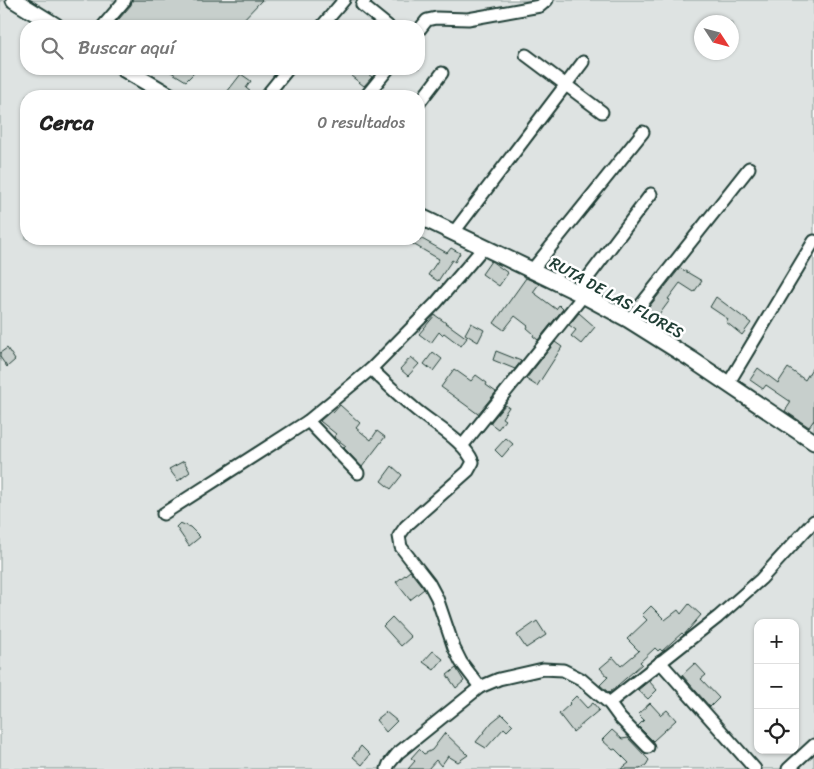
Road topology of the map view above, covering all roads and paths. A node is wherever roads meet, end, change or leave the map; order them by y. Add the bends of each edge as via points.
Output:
1 (14, 0) edge
2 (125, 0) edge
3 (344, 0) edge
4 (547, 0) edge
5 (362, 2) edge
6 (46, 20) edge
7 (108, 20) edge
8 (327, 20) edge
9 (382, 20) edge
10 (425, 22) edge
11 (526, 55) dead end
12 (583, 62) dead end
13 (442, 73) dead end
14 (134, 75) edge
15 (283, 75) edge
16 (383, 75) edge
17 (566, 85) junction
18 (160, 90) edge
19 (271, 90) edge
20 (371, 90) edge
21 (425, 95) edge
22 (602, 112) dead end
23 (643, 132) dead end
24 (749, 168) dead end
25 (651, 194) dead end
26 (425, 219) edge
27 (454, 232) junction
28 (814, 241) edge
29 (484, 247) junction
30 (532, 270) junction
31 (580, 294) junction
32 (629, 320) junction
33 (371, 369) junction
34 (728, 384) junction
35 (308, 421) junction
36 (813, 438) edge
37 (462, 446) junction
38 (358, 473) dead end
39 (163, 514) dead end
40 (814, 521) edge
41 (660, 662) junction
42 (480, 687) junction
43 (609, 703) junction
44 (814, 744) edge
45 (648, 747) dead end
46 (387, 769) edge
47 (755, 769) edge
48 (788, 769) edge

1 - 6 main road
2 - 7 street
3 - 8 street
4 - 10 street via 540,6 468,19 436,18
5 - 9 street
11 - 17 street
12 - 17 street
13 - 21 street
14 - 18 main road
15 - 19 street
16 - 20 street
17 - 22 street
17 - 27 street
23 - 30 street
24 - 32 street
25 - 31 street
26 - 27 main road, RUTA DE LAS FLORES
27 - 29 main road, RUTA DE LAS FLORES
28 - 34 street
29 - 30 main road, RUTA DE LAS FLORES
29 - 33 street via 436,303
30 - 31 main road, RUTA DE LAS FLORES
31 - 32 main road, RUTA DE LAS FLORES
31 - 37 street
32 - 34 main road, RUTA DE LAS FLORES
33 - 35 street
33 - 37 street
34 - 36 main road, RUTA DE LAS FLORES
35 - 38 street
35 - 39 street
37 - 42 street via 470,453 473,462 468,471 399,536 401,547 437,598 461,662
40 - 41 street via 761,579
41 - 43 street
41 - 47 street
42 - 43 street via 498,679 543,669 563,670 581,679
42 - 46 street via 398,753
43 - 45 street
44 - 48 street

